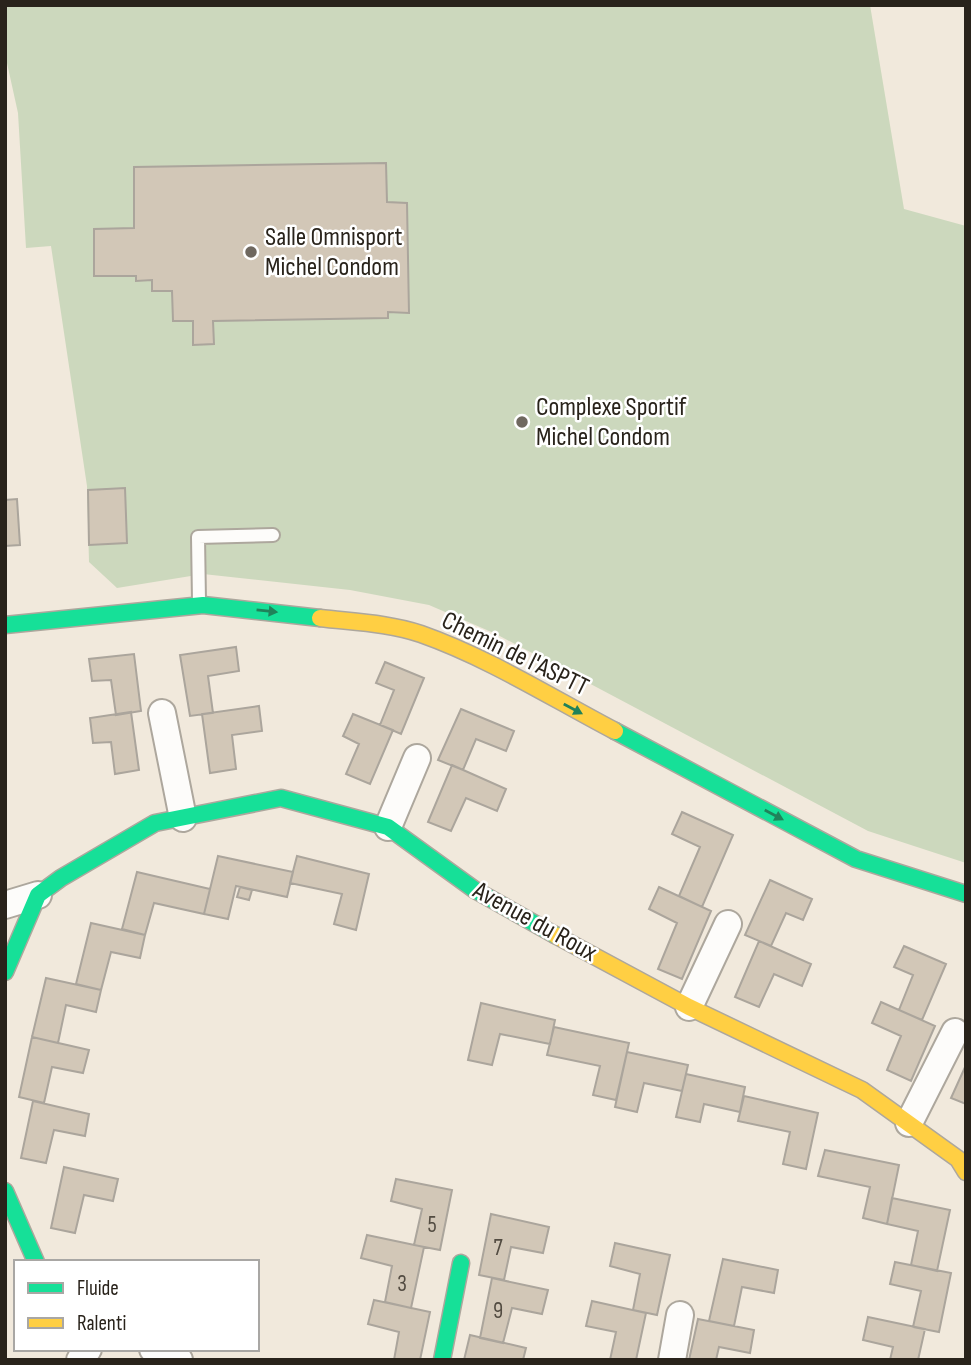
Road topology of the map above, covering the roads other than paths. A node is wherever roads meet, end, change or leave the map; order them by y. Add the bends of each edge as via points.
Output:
1 (273, 535) dead end
2 (199, 605) junction
3 (5, 625) edge
4 (162, 713) dead end
5 (417, 758) dead end
6 (183, 818) junction
7 (388, 827) junction
8 (966, 894) edge
9 (38, 895) junction
10 (5, 905) edge
11 (728, 924) dead end
12 (5, 972) edge
13 (689, 1007) junction
14 (955, 1032) dead end
15 (909, 1123) junction
16 (966, 1172) edge
17 (5, 1191) edge
18 (35, 1260) edge
19 (461, 1263) dead end
20 (680, 1315) dead end
21 (158, 1351) edge
22 (179, 1360) edge
23 (442, 1360) edge
24 (672, 1360) edge

1 - 2 lane via 198,537
2 - 3 street, Chemin de l'ASPTT
2 -> 8 street, Chemin de l'ASPTT via 346,620 420,634 483,661 856,859
4 - 6 street
5 - 7 street
6 - 7 street, Avenue du Roux via 281,798
6 - 9 street, Avenue du Roux via 155,823
7 - 13 street, Avenue du Roux via 475,890
9 - 10 street, Avenue du Roux
9 - 12 street
11 - 13 street
13 - 15 street, Avenue du Roux via 862,1090
14 - 15 street
15 - 16 street, Avenue du Roux via 958,1159
17 - 18 street
19 - 23 street
20 - 24 street
21 - 22 street

